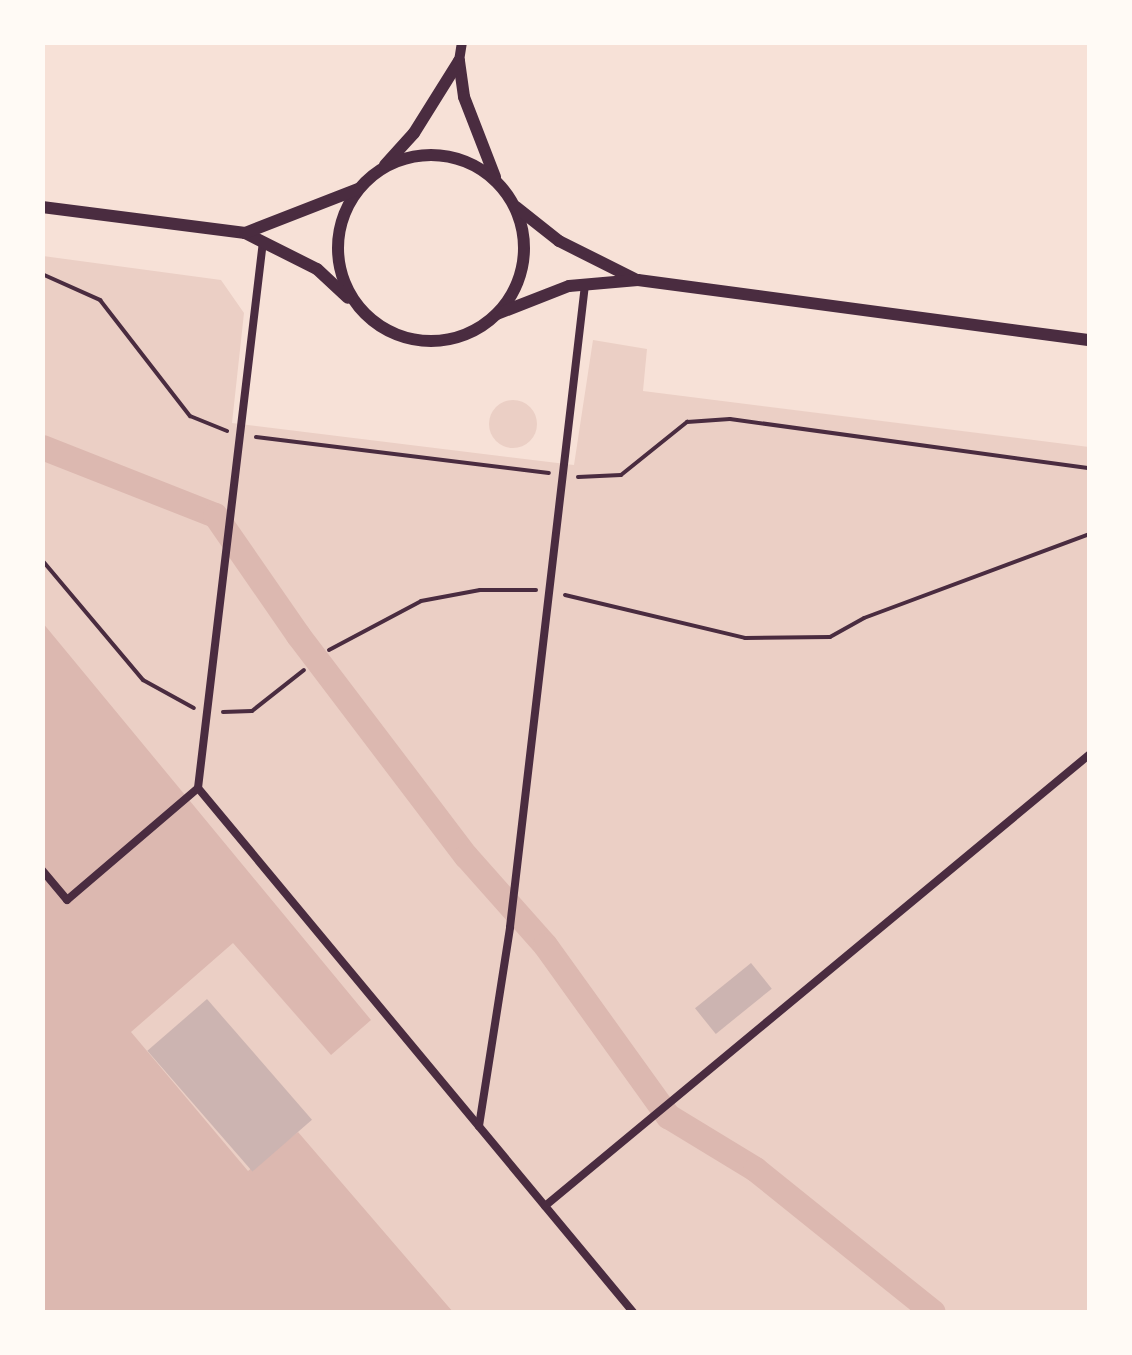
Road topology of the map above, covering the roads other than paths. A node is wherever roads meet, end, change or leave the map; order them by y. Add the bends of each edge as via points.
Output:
1 (462, 42) edge
2 (459, 61) junction
3 (383, 168) junction
4 (497, 182) junction
5 (358, 189) junction
6 (514, 205) junction
7 (42, 207) edge
8 (244, 233) junction
9 (263, 241) junction
10 (638, 280) junction
11 (585, 285) junction
12 (361, 309) junction
13 (497, 314) junction
14 (1090, 340) edge
15 (1090, 754) edge
16 (198, 788) junction
17 (42, 870) edge
18 (478, 1126) junction
19 (545, 1206) junction
20 (633, 1312) edge

1 - 2 street
2 - 3 street via 414,133
2 - 4 street via 464,97
3 - 4 street via 413,156 445,156
3 - 5 street
4 - 6 street
5 - 8 street
5 - 12 street via 342,217 338,250 344,281
6 - 10 street via 559,241
6 - 13 street via 524,262
7 - 8 street
8 - 9 street
9 - 12 street via 316,268
9 - 16 street
10 - 11 street
10 - 14 street
11 - 13 street via 542,293
11 - 18 street via 510,927
12 - 13 street via 386,330 417,340 446,340
15 - 19 street
16 - 17 street via 67,900
16 - 18 street
18 - 19 street
19 - 20 street

